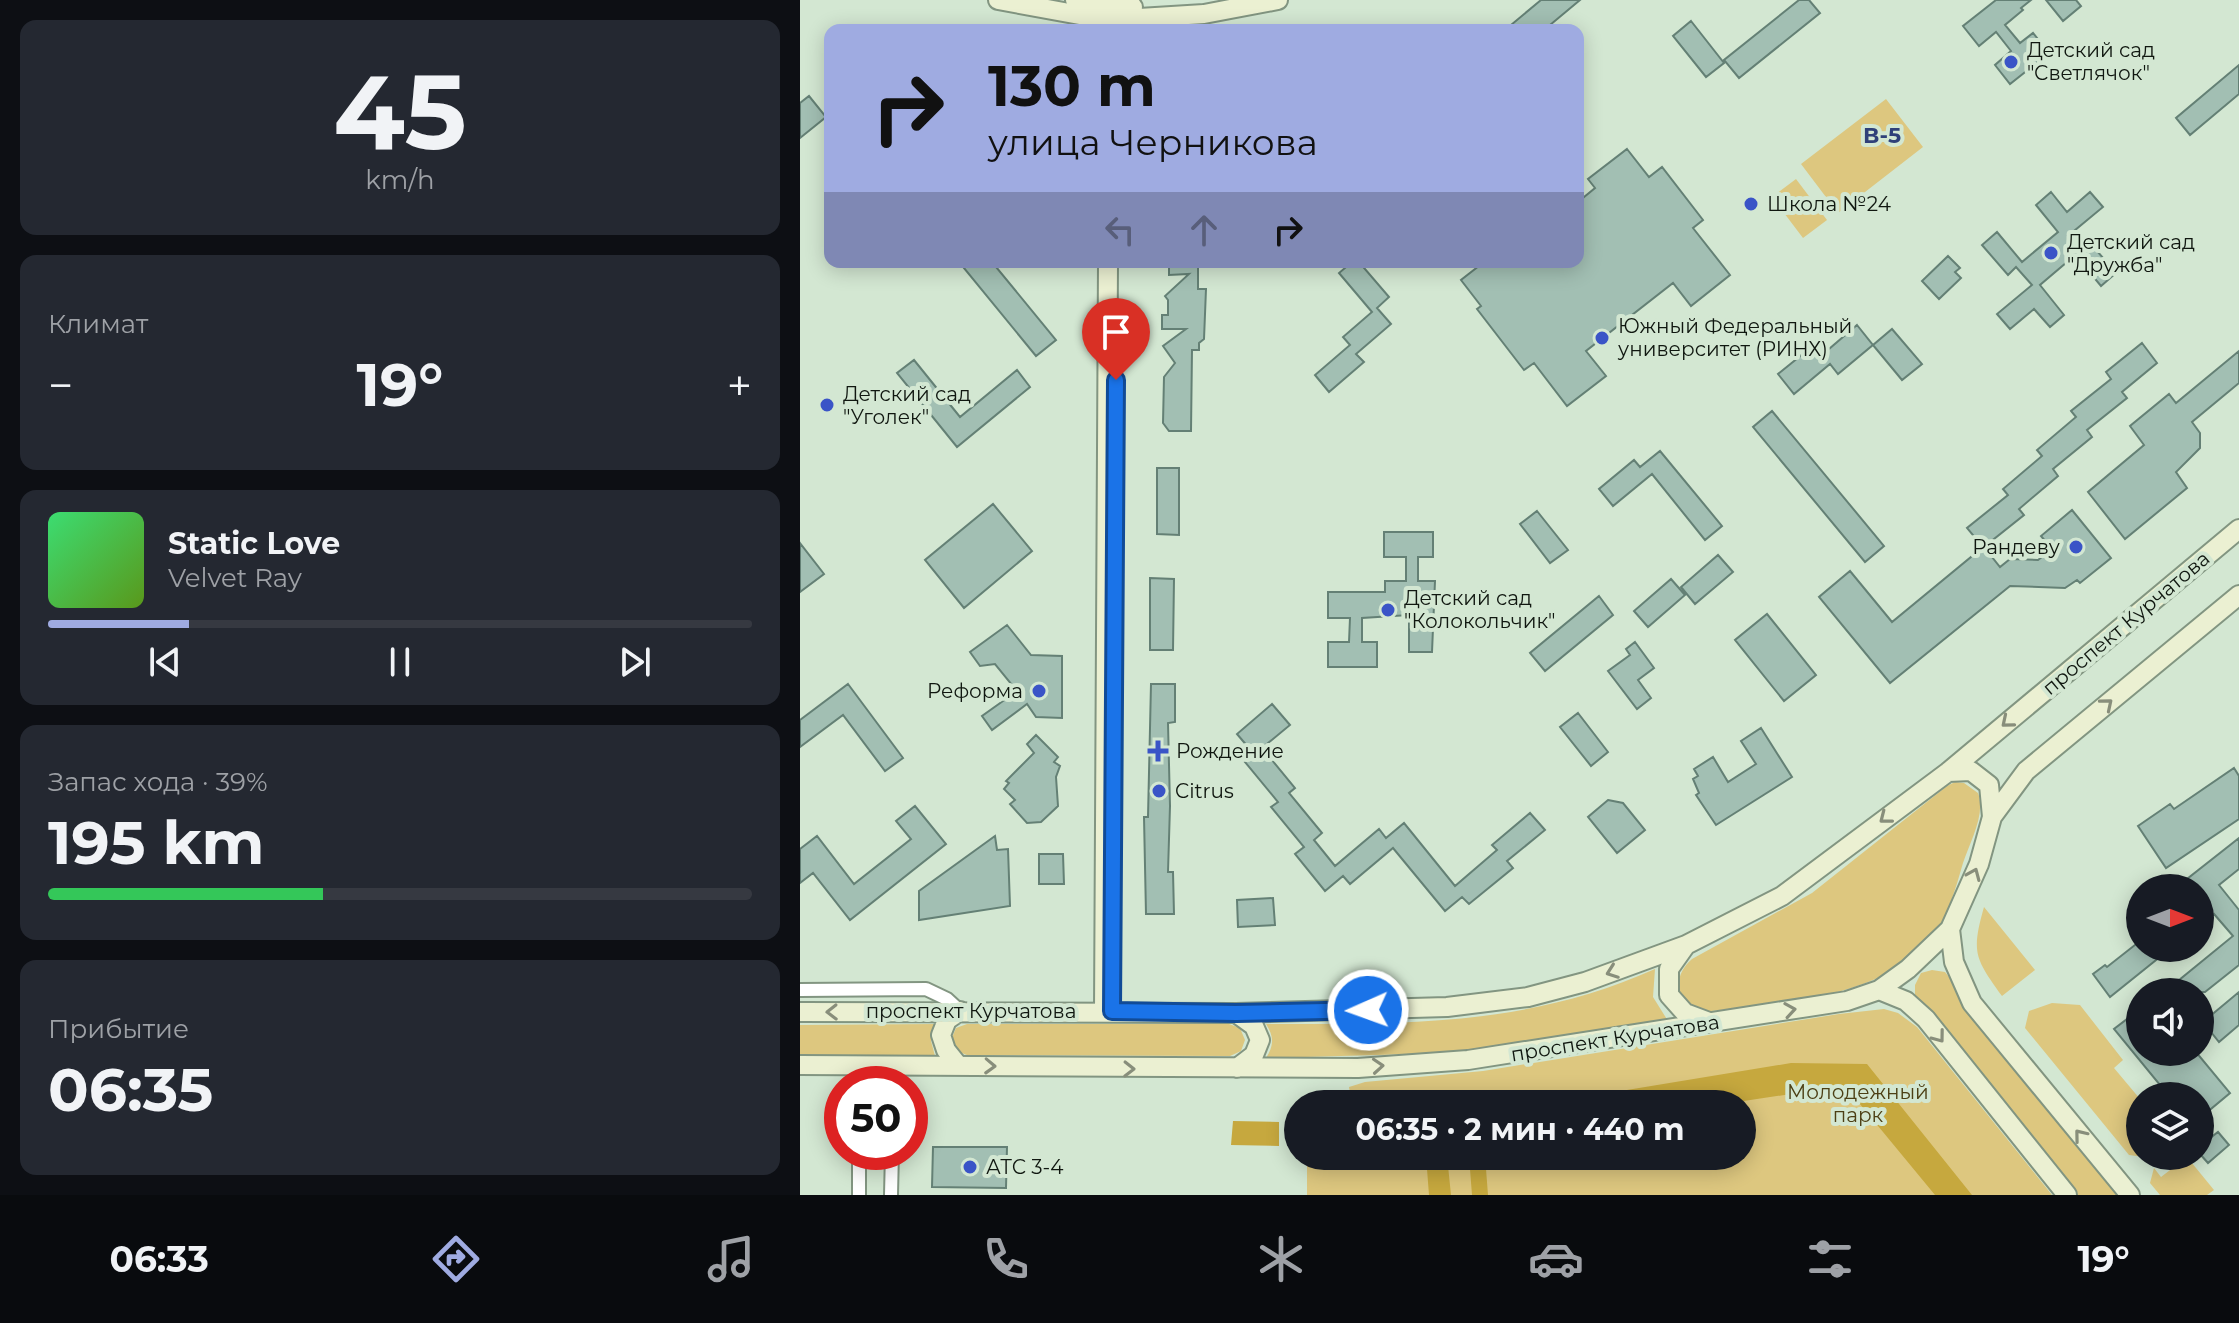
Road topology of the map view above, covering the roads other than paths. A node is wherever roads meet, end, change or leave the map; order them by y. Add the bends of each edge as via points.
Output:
1 (998, 0) edge
2 (1075, 0) edge
3 (1223, 0) edge
4 (1278, 0) edge
5 (1111, 14) edge
6 (1108, 268) edge
7 (1116, 268) edge
8 (2239, 529) edge
9 (2239, 595) edge
10 (1948, 772) junction
11 (1992, 817) junction
12 (1950, 929) junction
13 (1686, 945) junction
14 (800, 990) edge
15 (1879, 990) junction
16 (960, 1011) junction
17 (1108, 1011) junction
18 (800, 1012) edge
19 (1236, 1013) junction
20 (1713, 1023) junction
21 (800, 1065) edge
22 (958, 1065) junction
23 (1237, 1068) junction
24 (824, 1069) edge
25 (928, 1070) edge
26 (859, 1170) edge
27 (892, 1170) edge
28 (859, 1195) edge
29 (891, 1195) edge
30 (2067, 1195) edge
31 (2130, 1195) edge

1 - 5 main road
2 - 5 main road
3 - 5 main road
4 - 5 main road via 1204,14
6 - 17 main road
7 - 17 main road
8 -> 10 main road, проспект Курчатова
11 -> 9 main road, проспект Курчатова via 2026,771
10 - 11 main road via 1971,771 1989,785
10 -> 13 main road, проспект Курчатова via 1782,896
12 -> 11 main road, проспект Курчатова via 1979,864
12 - 15 main road, проспект Курчатова
31 -> 12 main road via 1972,1003 1954,962
13 -> 19 main road, проспект Курчатова via 1528,997 1447,1007
13 - 20 main road via 1669,969 1669,995 1685,1013
14 - 16 street via 926,989
20 -> 15 main road, проспект Курчатова via 1847,1001
15 -> 30 main road via 1906,1001 1926,1019
16 - 17 main road, проспект Курчатова
16 -> 18 main road, проспект Курчатова
16 - 22 main road via 947,1020 941,1035
17 - 19 main road, проспект Курчатова
19 - 23 main road via 1254,1026 1260,1040 1254,1055
23 -> 20 main road, проспект Курчатова via 1358,1068 1468,1060
21 - 24 main road, проспект Курчатова
22 -> 23 main road, проспект Курчатова
22 - 25 main road, проспект Курчатова
26 - 28 street
27 - 29 street

